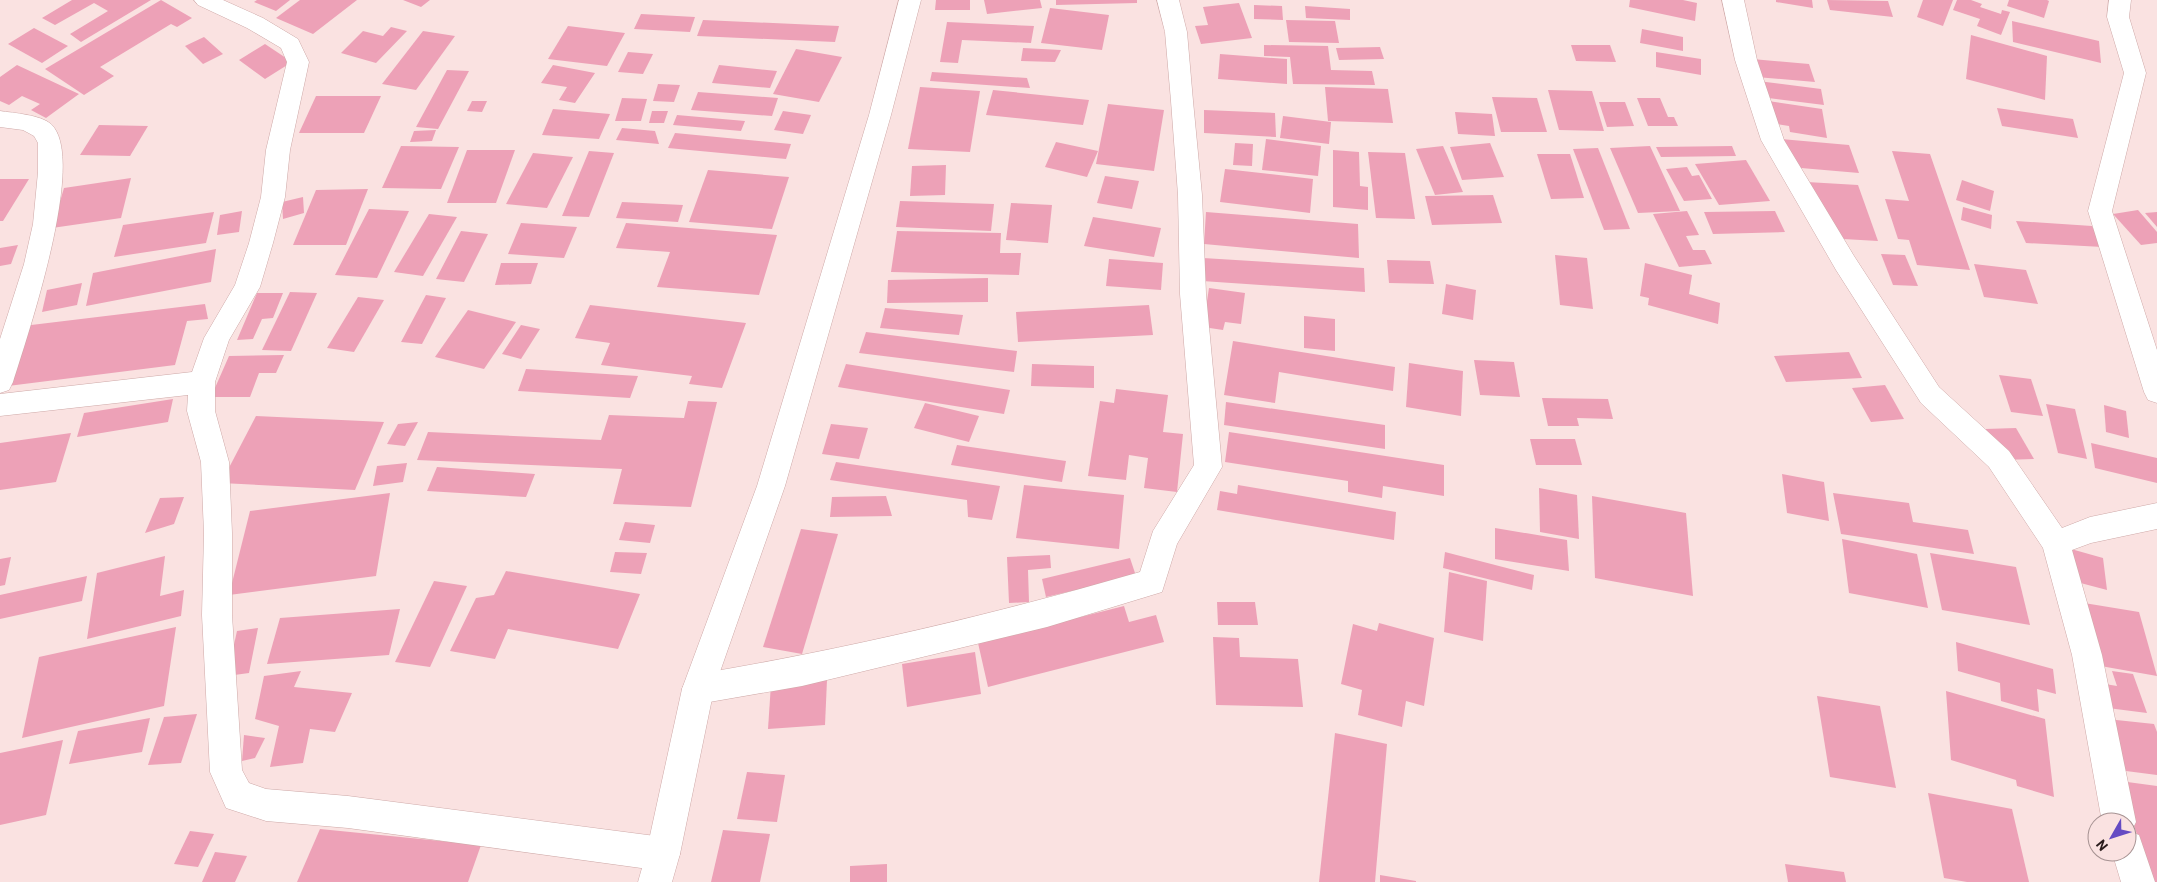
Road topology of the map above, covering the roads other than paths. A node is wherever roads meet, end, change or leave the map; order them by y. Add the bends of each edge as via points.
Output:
1 (205, 0) edge
2 (910, 0) edge
3 (1168, 0) edge
4 (1733, 0) edge
5 (2120, 0) edge
6 (0, 120) edge
7 (0, 382) edge
8 (202, 382) junction
9 (2157, 392) edge
10 (0, 405) edge
11 (2157, 516) edge
12 (2056, 544) junction
13 (698, 689) junction
14 (2117, 812) edge
15 (663, 854) junction
16 (2132, 862) edge
17 (656, 882) edge
18 (2138, 882) edge

1 - 8 street via 255,23 290,44 298,62 278,150 273,197 261,243 247,287 217,338
2 - 13 street via 880,115 771,486
3 - 13 street via 1176,32 1190,195 1193,294 1208,467 1163,540 1152,582 1047,613 802,671
4 - 12 street via 1746,60 1773,140 1845,263 1930,395 1999,460
5 - 9 street via 2118,17 2135,73 2100,211
6 - 7 street via 27,123 43,130 50,143 50,153 45,224
8 - 10 street
8 - 15 street via 201,411 215,462 217,615 226,772 238,796 266,805 348,812
11 - 12 street via 2090,530
12 - 14 street via 2087,654
13 - 15 street
15 - 17 street
16 - 18 street

